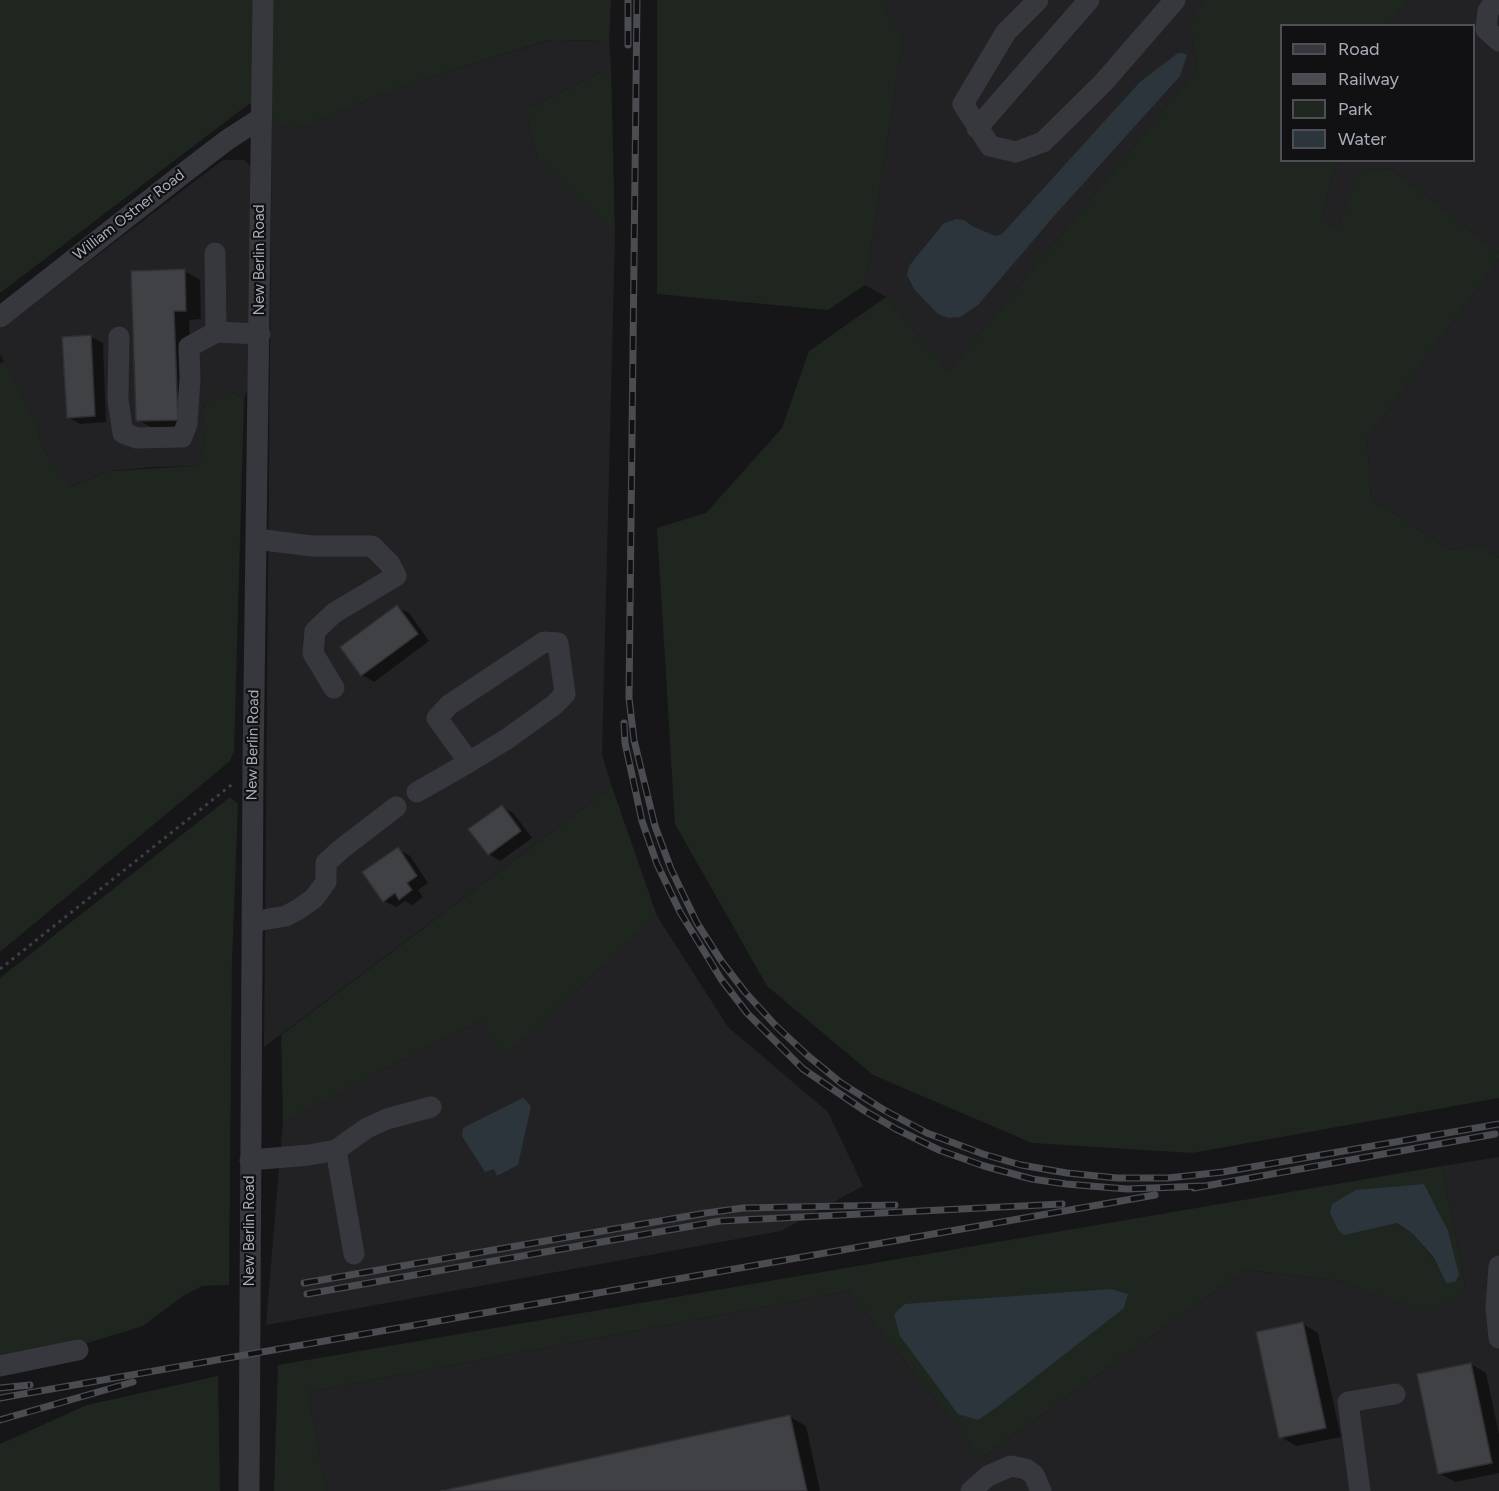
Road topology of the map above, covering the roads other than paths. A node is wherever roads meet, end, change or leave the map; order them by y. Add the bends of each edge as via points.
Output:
1 (263, 0) edge
2 (1038, 0) edge
3 (1089, 0) edge
4 (1175, 0) edge
5 (1496, 0) edge
6 (1499, 41) edge
7 (261, 118) junction
8 (977, 128) junction
9 (214, 253) dead end
10 (0, 317) edge
11 (216, 332) junction
12 (260, 334) junction
13 (119, 337) dead end
14 (256, 539) junction
15 (334, 688) dead end
16 (469, 762) junction
17 (417, 792) dead end
18 (396, 807) dead end
19 (253, 918) junction
20 (431, 1107) dead end
21 (336, 1150) junction
22 (250, 1160) junction
23 (354, 1254) dead end
24 (1499, 1266) edge
25 (1499, 1338) edge
26 (78, 1350) dead end
27 (0, 1366) edge
28 (1395, 1394) dead end
29 (249, 1491) edge
30 (971, 1491) edge
31 (1041, 1491) edge
32 (1360, 1491) edge

1 - 7 street, New Berlin Road
2 - 8 street via 1006,32 963,104
3 - 8 street
4 - 8 street via 1103,83 1042,142 1016,153 990,146
5 - 6 street via 1488,11 1486,29
7 - 10 street, William Ostner Road via 227,140
7 - 12 street, New Berlin Road
9 - 11 street
11 - 12 street
11 - 13 street via 189,347 187,424 182,437 137,438 123,433 118,400
12 - 14 street, New Berlin Road
14 - 15 street via 312,546 372,546 390,564 396,576 334,613 315,631 313,653
14 - 19 street, New Berlin Road
16 - 16 street via 507,739 565,694 558,643 544,642 449,705 437,718
16 - 17 street
18 - 19 street via 326,863 326,882 314,898 286,916
19 - 22 street, New Berlin Road
20 - 21 street via 367,1128
21 - 22 street
21 - 23 street
22 - 29 street, New Berlin Road
24 - 25 street
26 - 27 street
28 - 32 street via 1348,1402
30 - 31 street via 988,1476 1011,1466 1034,1475

